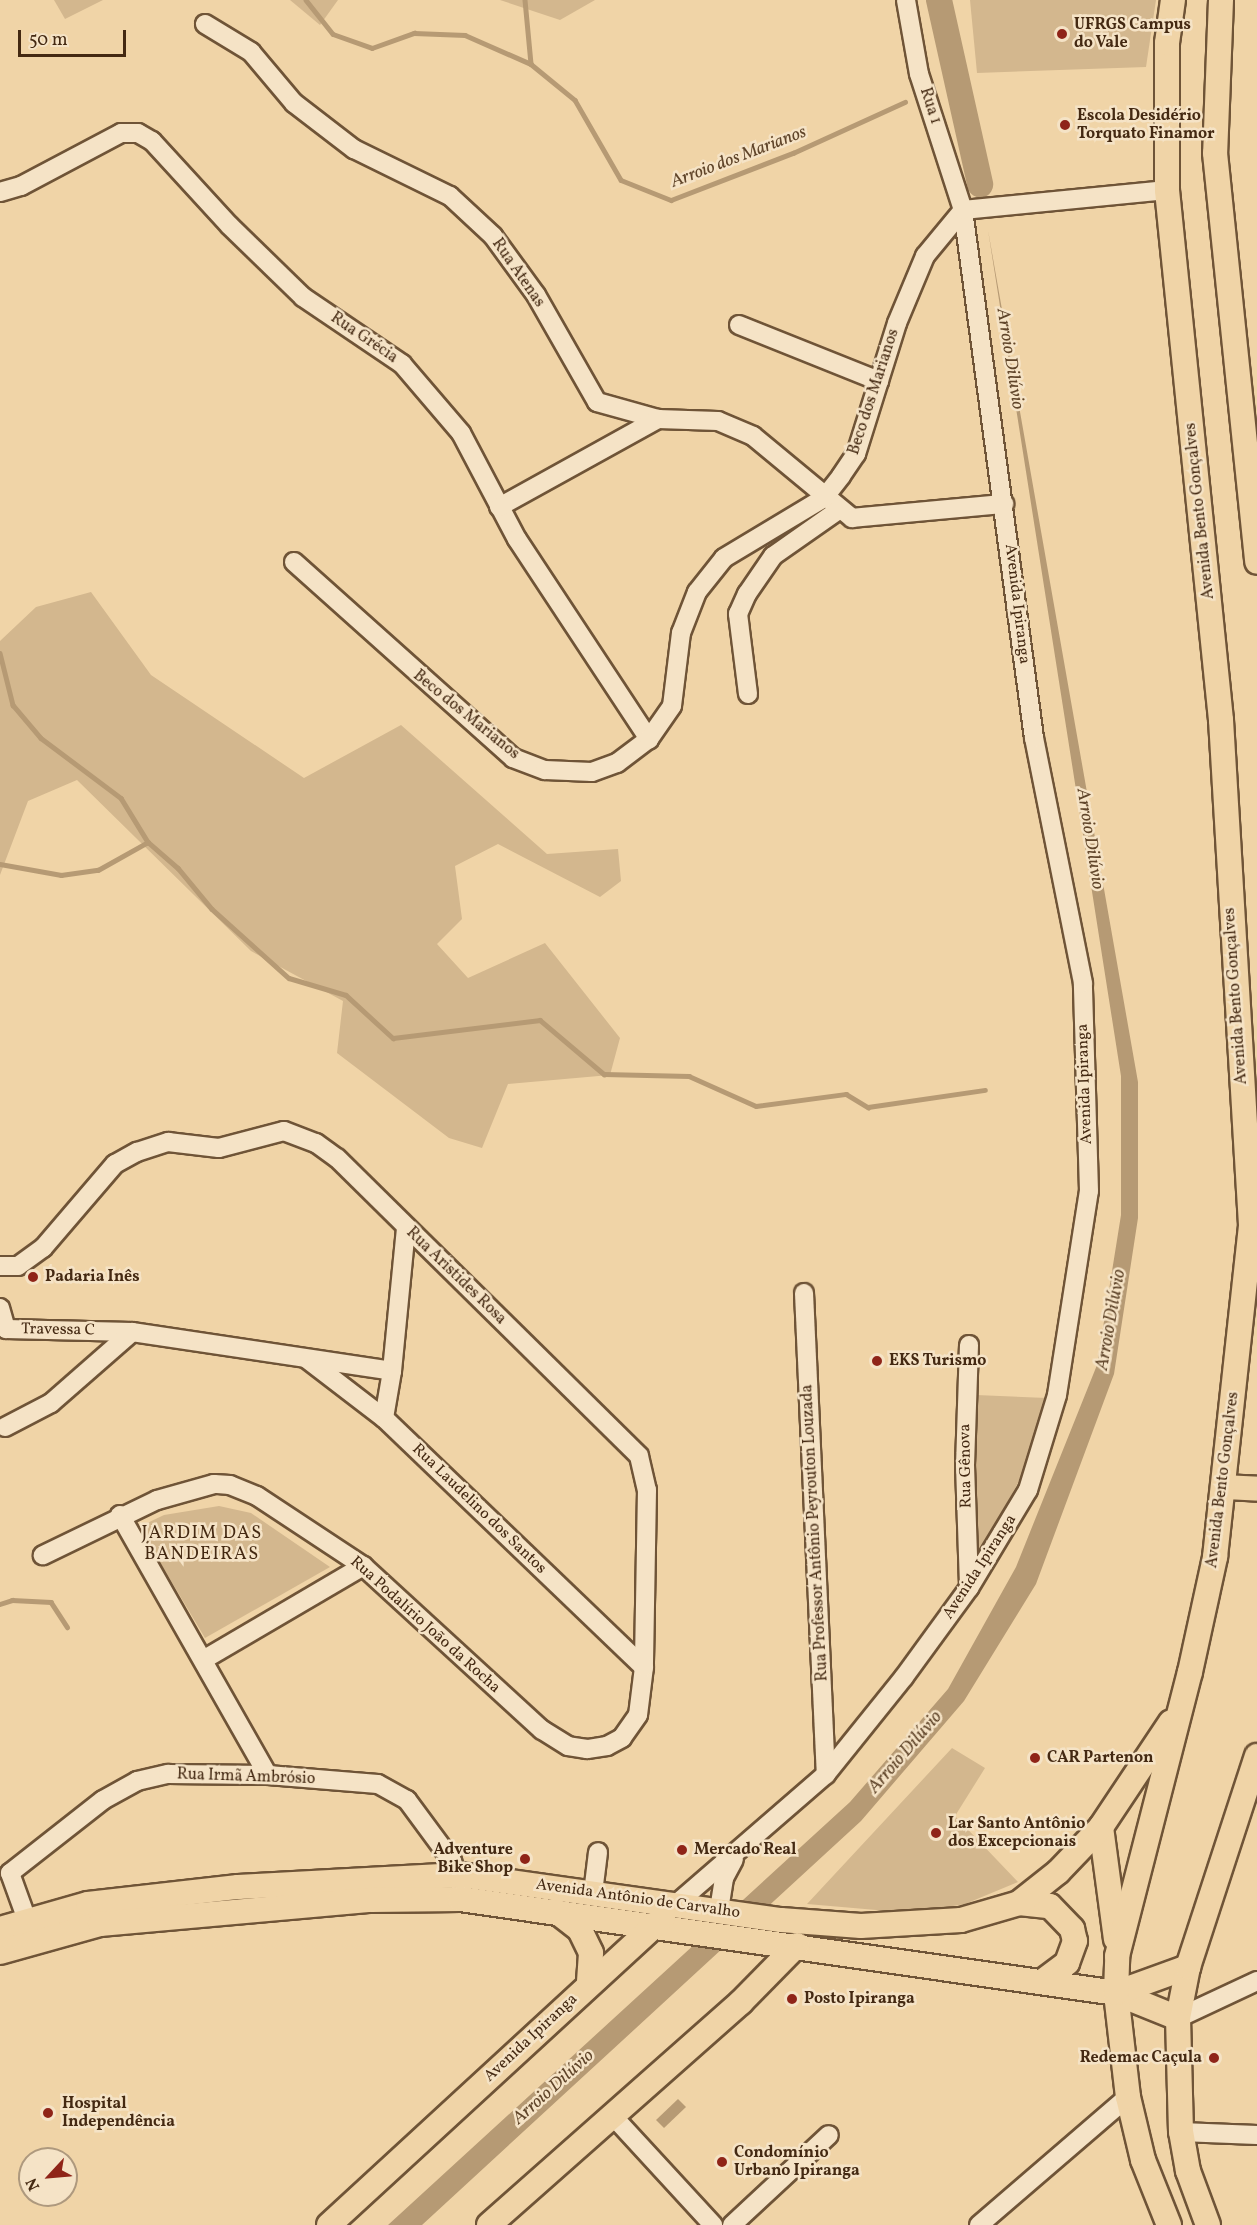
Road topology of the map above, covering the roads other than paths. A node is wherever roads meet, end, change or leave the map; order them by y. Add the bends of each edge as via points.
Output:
1 (906, 0) edge
2 (1173, 0) edge
3 (1221, 0) edge
4 (205, 24) dead end
5 (1167, 190) junction
6 (0, 192) edge
7 (963, 210) junction
8 (739, 325) dead end
9 (879, 381) junction
10 (658, 419) junction
11 (824, 498) junction
12 (1004, 504) junction
13 (499, 507) junction
14 (840, 510) junction
15 (294, 562) dead end
16 (1257, 562) edge
17 (748, 694) dead end
18 (649, 739) junction
19 (406, 1228) junction
20 (0, 1266) edge
21 (804, 1293) dead end
22 (0, 1308) edge
23 (132, 1332) junction
24 (969, 1345) dead end
25 (307, 1359) junction
26 (392, 1371) junction
27 (384, 1418) junction
28 (5, 1427) dead end
29 (1224, 1487) junction
30 (1257, 1489) edge
31 (120, 1515) junction
32 (43, 1555) dead end
33 (363, 1566) junction
34 (969, 1588) junction
35 (203, 1660) junction
36 (644, 1667) junction
37 (1182, 1705) junction
38 (607, 1746) joint
39 (1257, 1756) edge
40 (826, 1773) junction
41 (268, 1775) junction
42 (1101, 1827) junction
43 (598, 1852) dead end
44 (736, 1855) junction
45 (460, 1875) junction
46 (593, 1893) junction
47 (460, 1899) junction
48 (1018, 1903) junction
49 (675, 1905) junction
50 (556, 1911) junction
51 (723, 1911) junction
52 (27, 1920) junction
53 (657, 1925) junction
54 (0, 1929) edge
55 (797, 1945) junction
56 (0, 1952) edge
57 (1117, 1956) junction
58 (1188, 1967) junction
59 (1257, 1981) edge
60 (1042, 1982) junction
61 (589, 1985) junction
62 (1116, 1993) junction
63 (1178, 2018) junction
64 (1128, 2097) junction
65 (611, 2114) junction
66 (1181, 2132) junction
67 (829, 2135) dead end
68 (1257, 2135) edge
69 (329, 2225) edge
70 (489, 2225) edge
71 (713, 2225) edge
72 (732, 2225) edge
73 (979, 2225) edge
74 (1169, 2225) edge
75 (1208, 2225) edge

1 - 7 street, Rua 1 via 920,74
2 - 5 main road, Avenida Bento Gonçalves via 1167,43
3 - 16 main road via 1215,153
4 - 10 street, Rua Atenas via 250,52 294,103 354,149 450,196 493,236 537,295 597,402
5 - 7 street
5 - 29 main road, Avenida Bento Gonçalves via 1221,720 1251,1225
6 - 13 street, Rua Grécia via 21,186 121,133 138,133 152,141 230,226 303,297 402,364 461,434
7 - 9 street, Beco dos Marianos via 925,256
7 - 12 street, Avenida Ipiranga
8 - 9 street
9 - 11 street, Beco dos Marianos via 856,454
10 - 11 street, Rua Atenas via 717,421 753,436
10 - 13 street
11 - 14 street, Rua Atenas
11 - 18 street, Beco dos Marianos via 724,558 697,592 681,633 672,706
12 - 14 street, Rua Atenas via 863,519 852,518
12 - 34 street, Avenida Ipiranga via 1034,738 1083,983 1089,1191 1057,1395 1028,1490
13 - 18 street, Rua Grécia
14 - 17 street via 772,556 747,594 738,614
15 - 18 street, Beco dos Marianos via 513,758 545,770 591,772 617,763
19 - 20 street, Rua Aristides Rosa via 337,1158 316,1143 284,1131 219,1148 168,1142 115,1164 43,1248 18,1266
19 - 26 street
19 - 36 street, Rua Aristides Rosa via 639,1456 647,1490
21 - 40 street, Rua Professor Antônio Peyrouton Louzada
22 - 23 street, Travessa C via 6,1329
23 - 25 street, Rua Laudelino dos Santos
23 - 28 street via 51,1403
24 - 34 street, Rua Gênova
25 - 26 street, Rua Laudelino dos Santos
25 - 27 street, Rua Laudelino dos Santos
26 - 27 street
27 - 36 street, Rua Laudelino dos Santos
29 - 30 main road
29 - 37 main road, Avenida Bento Gonçalves via 1215,1557
31 - 32 street, Rua Podalírio João da Rocha
31 - 33 street, Rua Podalírio João da Rocha via 182,1492 214,1484 230,1485 257,1496
31 - 35 street
33 - 35 street
33 - 38 street, Rua Podalírio João da Rocha via 542,1730 568,1746
34 - 40 street, Avenida Ipiranga via 904,1677
35 - 41 street
36 - 38 street, Rua Aristides Rosa via 638,1715 622,1738
37 - 42 main road, Avenida Antônio de Carvalho
37 - 57 main road, Avenida Bento Gonçalves
39 - 58 main road
40 - 44 street, Avenida Ipiranga
41 - 45 street, Rua Irmã Ambrósio via 378,1784 406,1800
41 - 52 street, Rua Irmã Ambrósio via 168,1774 137,1781 103,1800 10,1873
42 - 48 main road, Avenida Antônio de Carvalho via 1058,1872
42 - 57 main road
43 - 46 street
44 - 49 street, Avenida Ipiranga
44 - 51 street, Avenida Ipiranga via 724,1878
45 - 46 main road, Avenida Antônio de Carvalho
45 - 47 street
45 - 52 main road, Avenida Antônio de Carvalho via 238,1887 88,1904
46 - 49 main road, Avenida Antônio de Carvalho
47 - 50 main road, Avenida Antônio de Carvalho
47 - 56 main road, Avenida Antônio de Carvalho via 371,1900 100,1923
48 - 51 main road, Avenida Antônio de Carvalho via 962,1920 905,1926 781,1920
48 - 60 main road via 1050,1906 1066,1918 1072,1929 1075,1941 1067,1963
49 - 51 main road, Avenida Antônio de Carvalho
49 - 53 main road, Avenida Ipiranga
50 - 53 main road, Avenida Antônio de Carvalho
50 - 61 main road via 580,1930 591,1953
52 - 54 main road, Avenida Antônio de Carvalho
53 - 55 main road, Avenida Antônio de Carvalho
53 - 61 main road, Avenida Ipiranga
55 - 60 main road, Avenida Antônio de Carvalho
55 - 65 main road via 741,2002
57 - 62 main road, Avenida Bento Gonçalves
58 - 62 main road
58 - 63 main road
59 - 63 street
60 - 62 main road, Avenida Antônio de Carvalho
61 - 69 main road, Avenida Ipiranga
62 - 63 main road
62 - 64 main road, Avenida Bento Gonçalves
63 - 66 main road
64 - 73 street
64 - 74 main road, Avenida Bento Gonçalves via 1143,2160
65 - 70 main road
65 - 71 street
66 - 68 street
66 - 75 main road via 1188,2171
67 - 72 street

